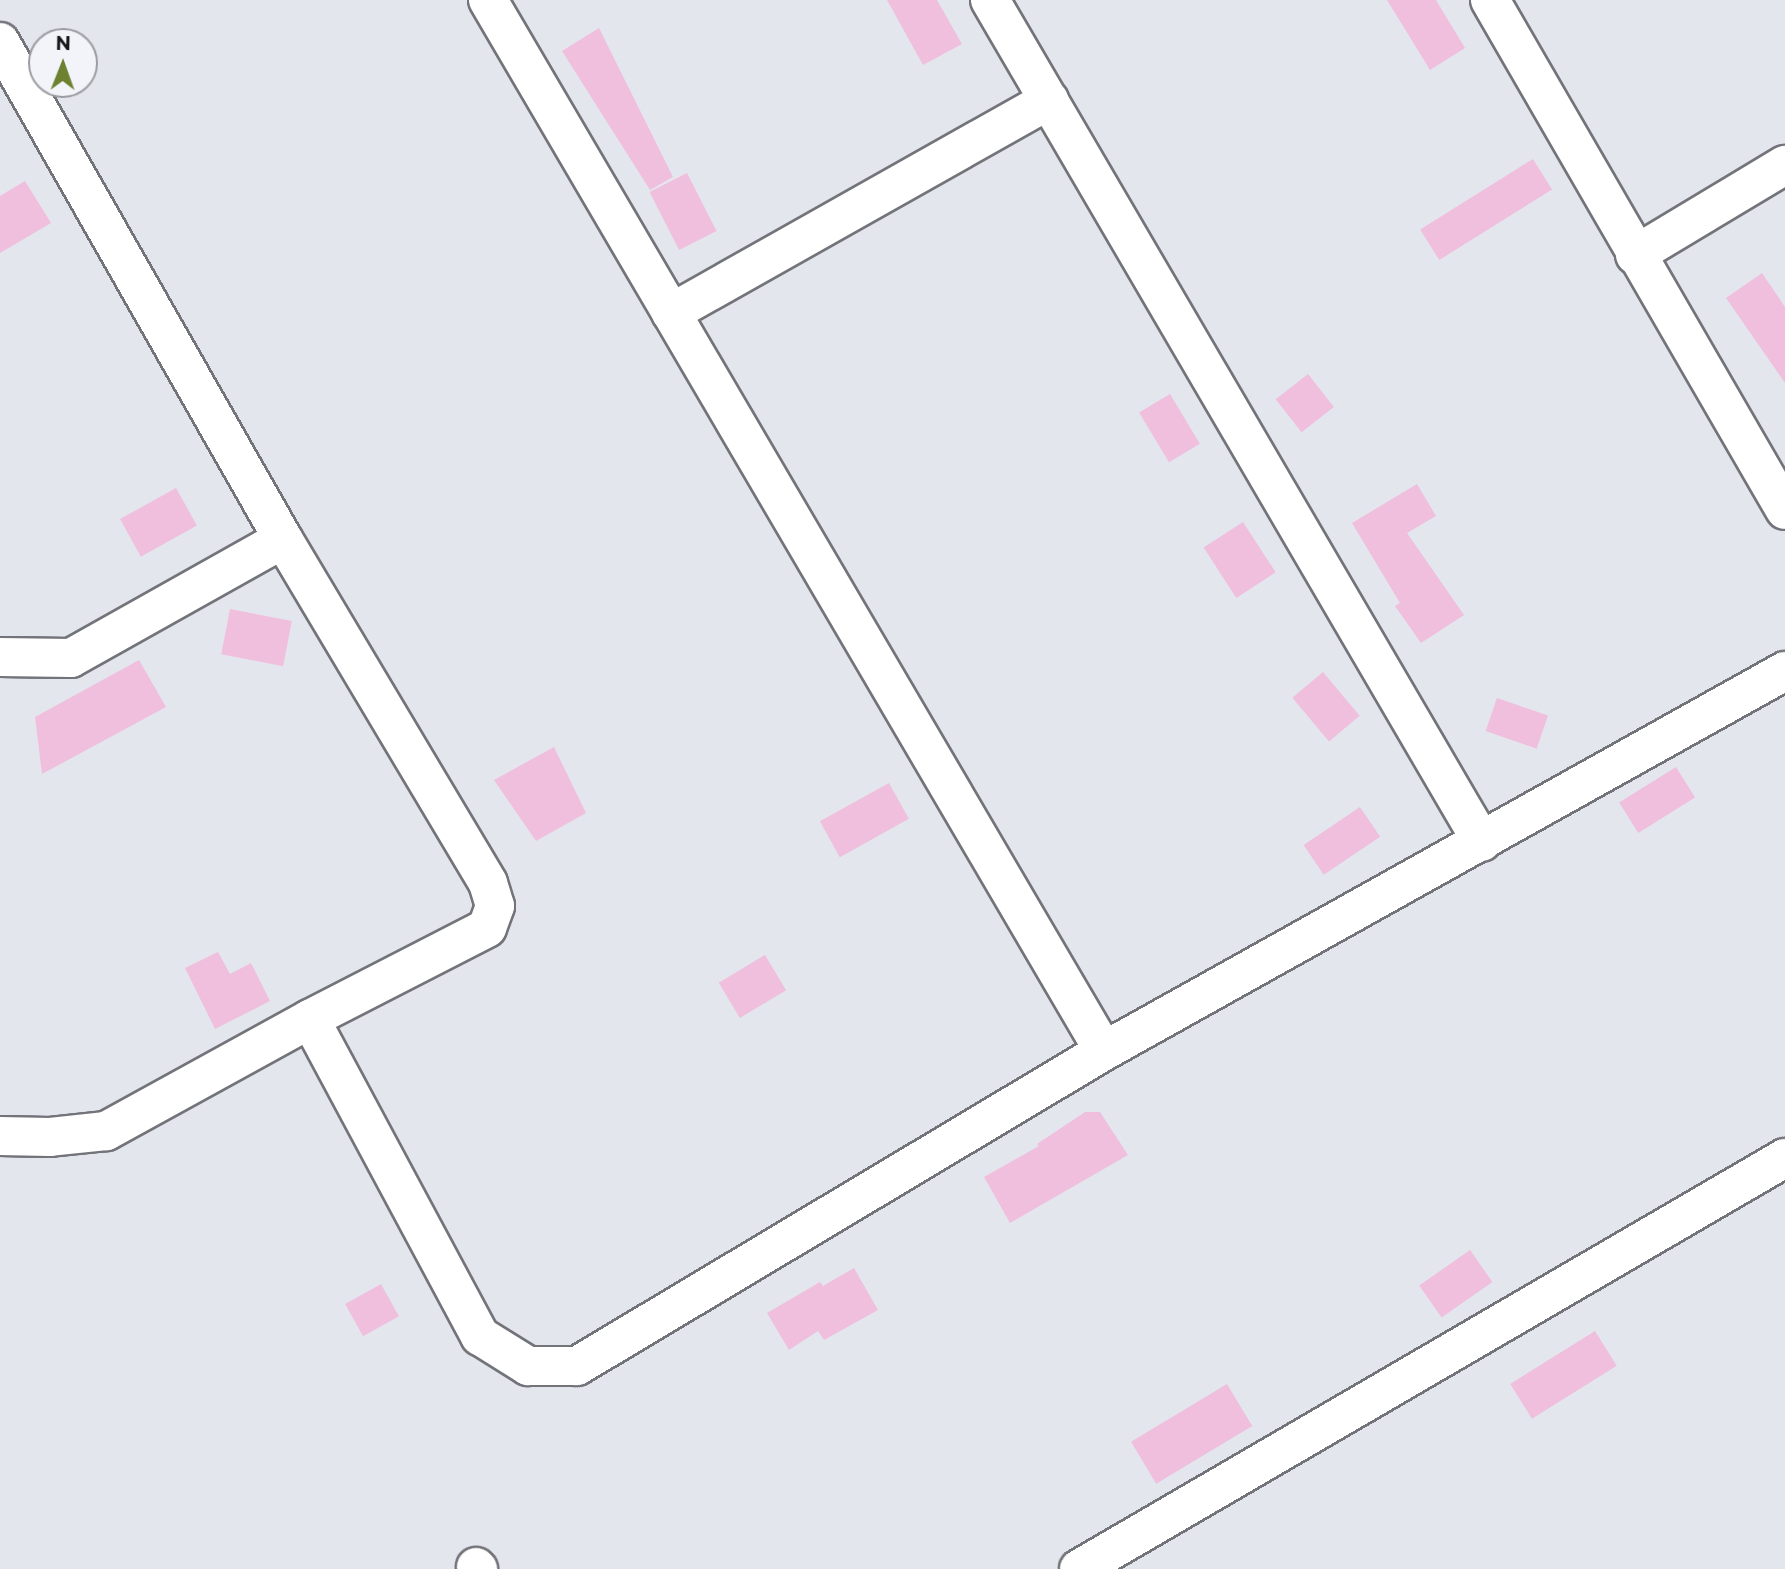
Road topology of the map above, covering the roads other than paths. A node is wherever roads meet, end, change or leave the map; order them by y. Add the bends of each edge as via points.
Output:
1 (488, 0) edge
2 (990, 0) edge
3 (1490, 0) edge
4 (0, 42) edge
5 (1049, 100) junction
6 (1785, 164) edge
7 (1635, 255) junction
8 (671, 313) junction
9 (1785, 510) edge
10 (283, 539) junction
11 (0, 657) edge
12 (1785, 671) edge
13 (1482, 842) junction
14 (310, 1019) junction
15 (1104, 1051) junction
16 (0, 1136) edge
17 (1785, 1158) edge
18 (1079, 1569) edge

1 - 8 street
2 - 5 street
3 - 7 street
4 - 10 street
5 - 8 street
5 - 13 street
6 - 7 street
7 - 9 street
8 - 15 street
10 - 11 street via 71,658
10 - 14 street via 488,883 495,906 487,928
12 - 13 street
13 - 15 street
14 - 15 street via 480,1336 528,1366 577,1366
14 - 16 street via 106,1131
17 - 18 street

